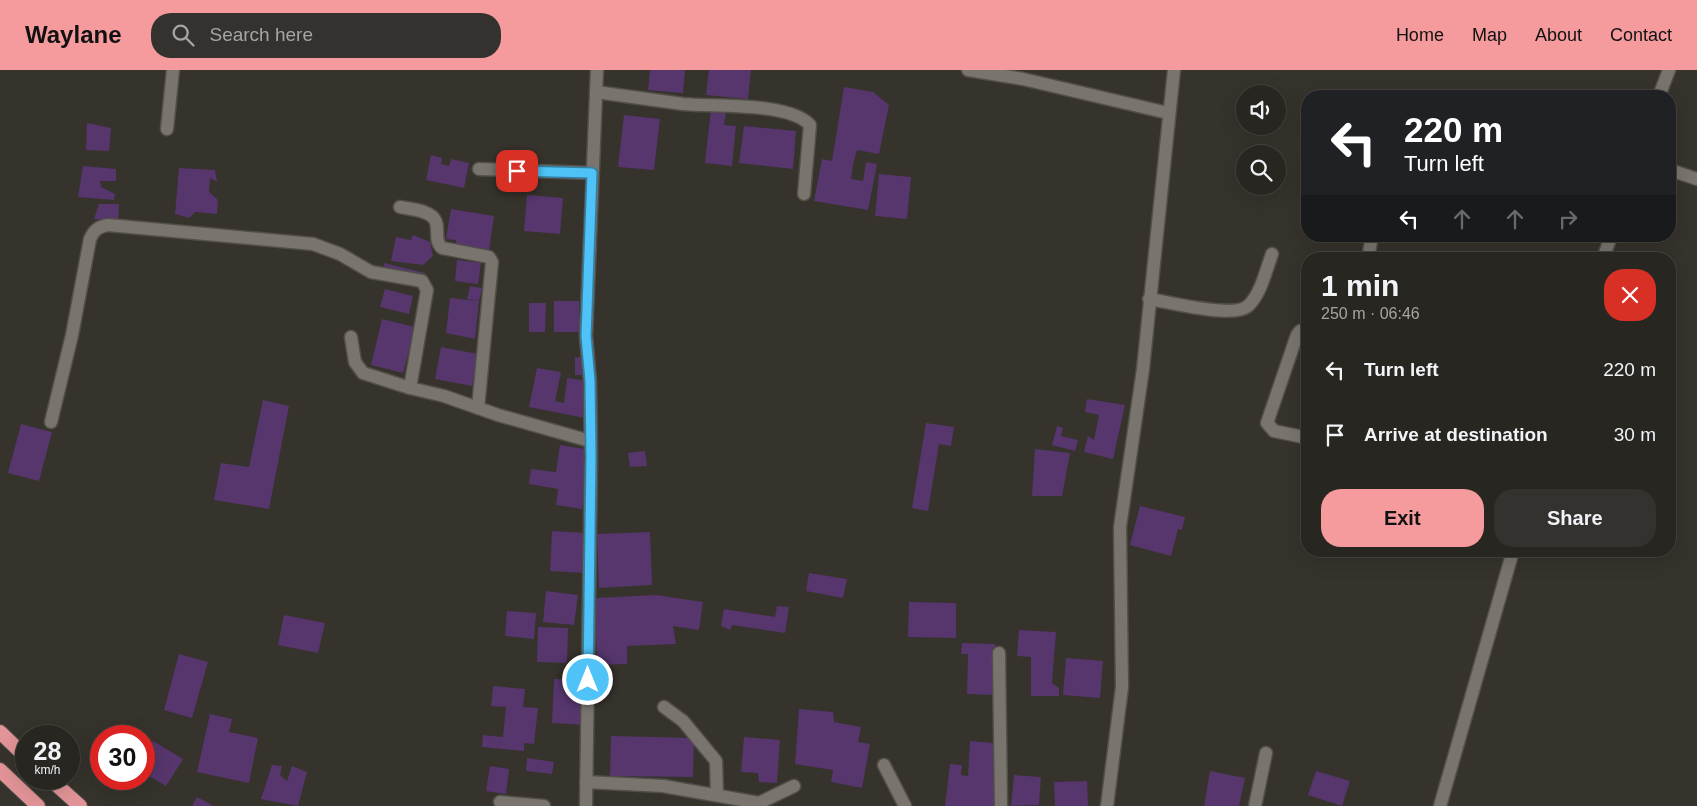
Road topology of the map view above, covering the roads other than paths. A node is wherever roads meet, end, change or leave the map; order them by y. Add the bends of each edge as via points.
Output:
1 (173, 70) edge
2 (597, 70) edge
3 (968, 70) edge
4 (1174, 70) edge
5 (1668, 70) edge
6 (1024, 75) edge
7 (1661, 90) edge
8 (596, 92) junction
9 (1168, 113) junction
10 (167, 129) dead end
11 (479, 169) dead end
12 (1676, 172) edge
13 (592, 173) junction
14 (1697, 179) edge
15 (804, 194) dead end
16 (400, 207) dead end
17 (1272, 254) dead end
18 (1149, 299) junction
19 (1301, 331) edge
20 (351, 337) dead end
21 (410, 388) junction
22 (478, 408) junction
23 (51, 422) dead end
24 (1301, 437) edge
25 (590, 441) junction
26 (1511, 557) edge
27 (999, 653) dead end
28 (664, 707) dead end
29 (0, 732) edge
30 (15, 746) edge
31 (1266, 753) dead end
32 (884, 766) dead end
33 (0, 770) edge
34 (586, 782) junction
35 (794, 786) dead end
36 (62, 790) edge
37 (717, 794) junction
38 (500, 802) dead end
39 (38, 806) edge
40 (80, 806) edge
41 (544, 806) edge
42 (586, 806) edge
43 (904, 806) edge
44 (1001, 806) edge
45 (1107, 806) edge
46 (1255, 806) edge
47 (1440, 806) edge

1 - 10 street
2 - 8 street
3 - 6 street
4 - 9 street
5 - 7 street
6 - 9 street
8 - 13 street
8 - 15 street via 684,104 765,108 803,117 810,125
9 - 18 street
11 - 13 street
12 - 14 street
13 - 25 street via 586,336
16 - 22 street via 432,216 438,244 442,248 489,257 492,262
17 - 18 street via 1256,296 1247,307 1237,311
18 - 45 street via 1143,369 1120,527 1122,687
19 - 24 street via 1266,424 1274,431
20 - 21 street via 355,362 363,373
21 - 22 street
21 - 23 street via 427,290 422,281 371,272 340,254 313,244 108,226 100,227 90,239
22 - 25 street
25 - 34 street
26 - 47 street
27 - 44 street
28 - 37 street via 683,721 716,762
29 - 30 highway
31 - 46 street
32 - 43 street
33 - 39 highway
34 - 37 street via 662,786
34 - 42 street
35 - 37 street via 759,802
36 - 40 highway
38 - 41 street

